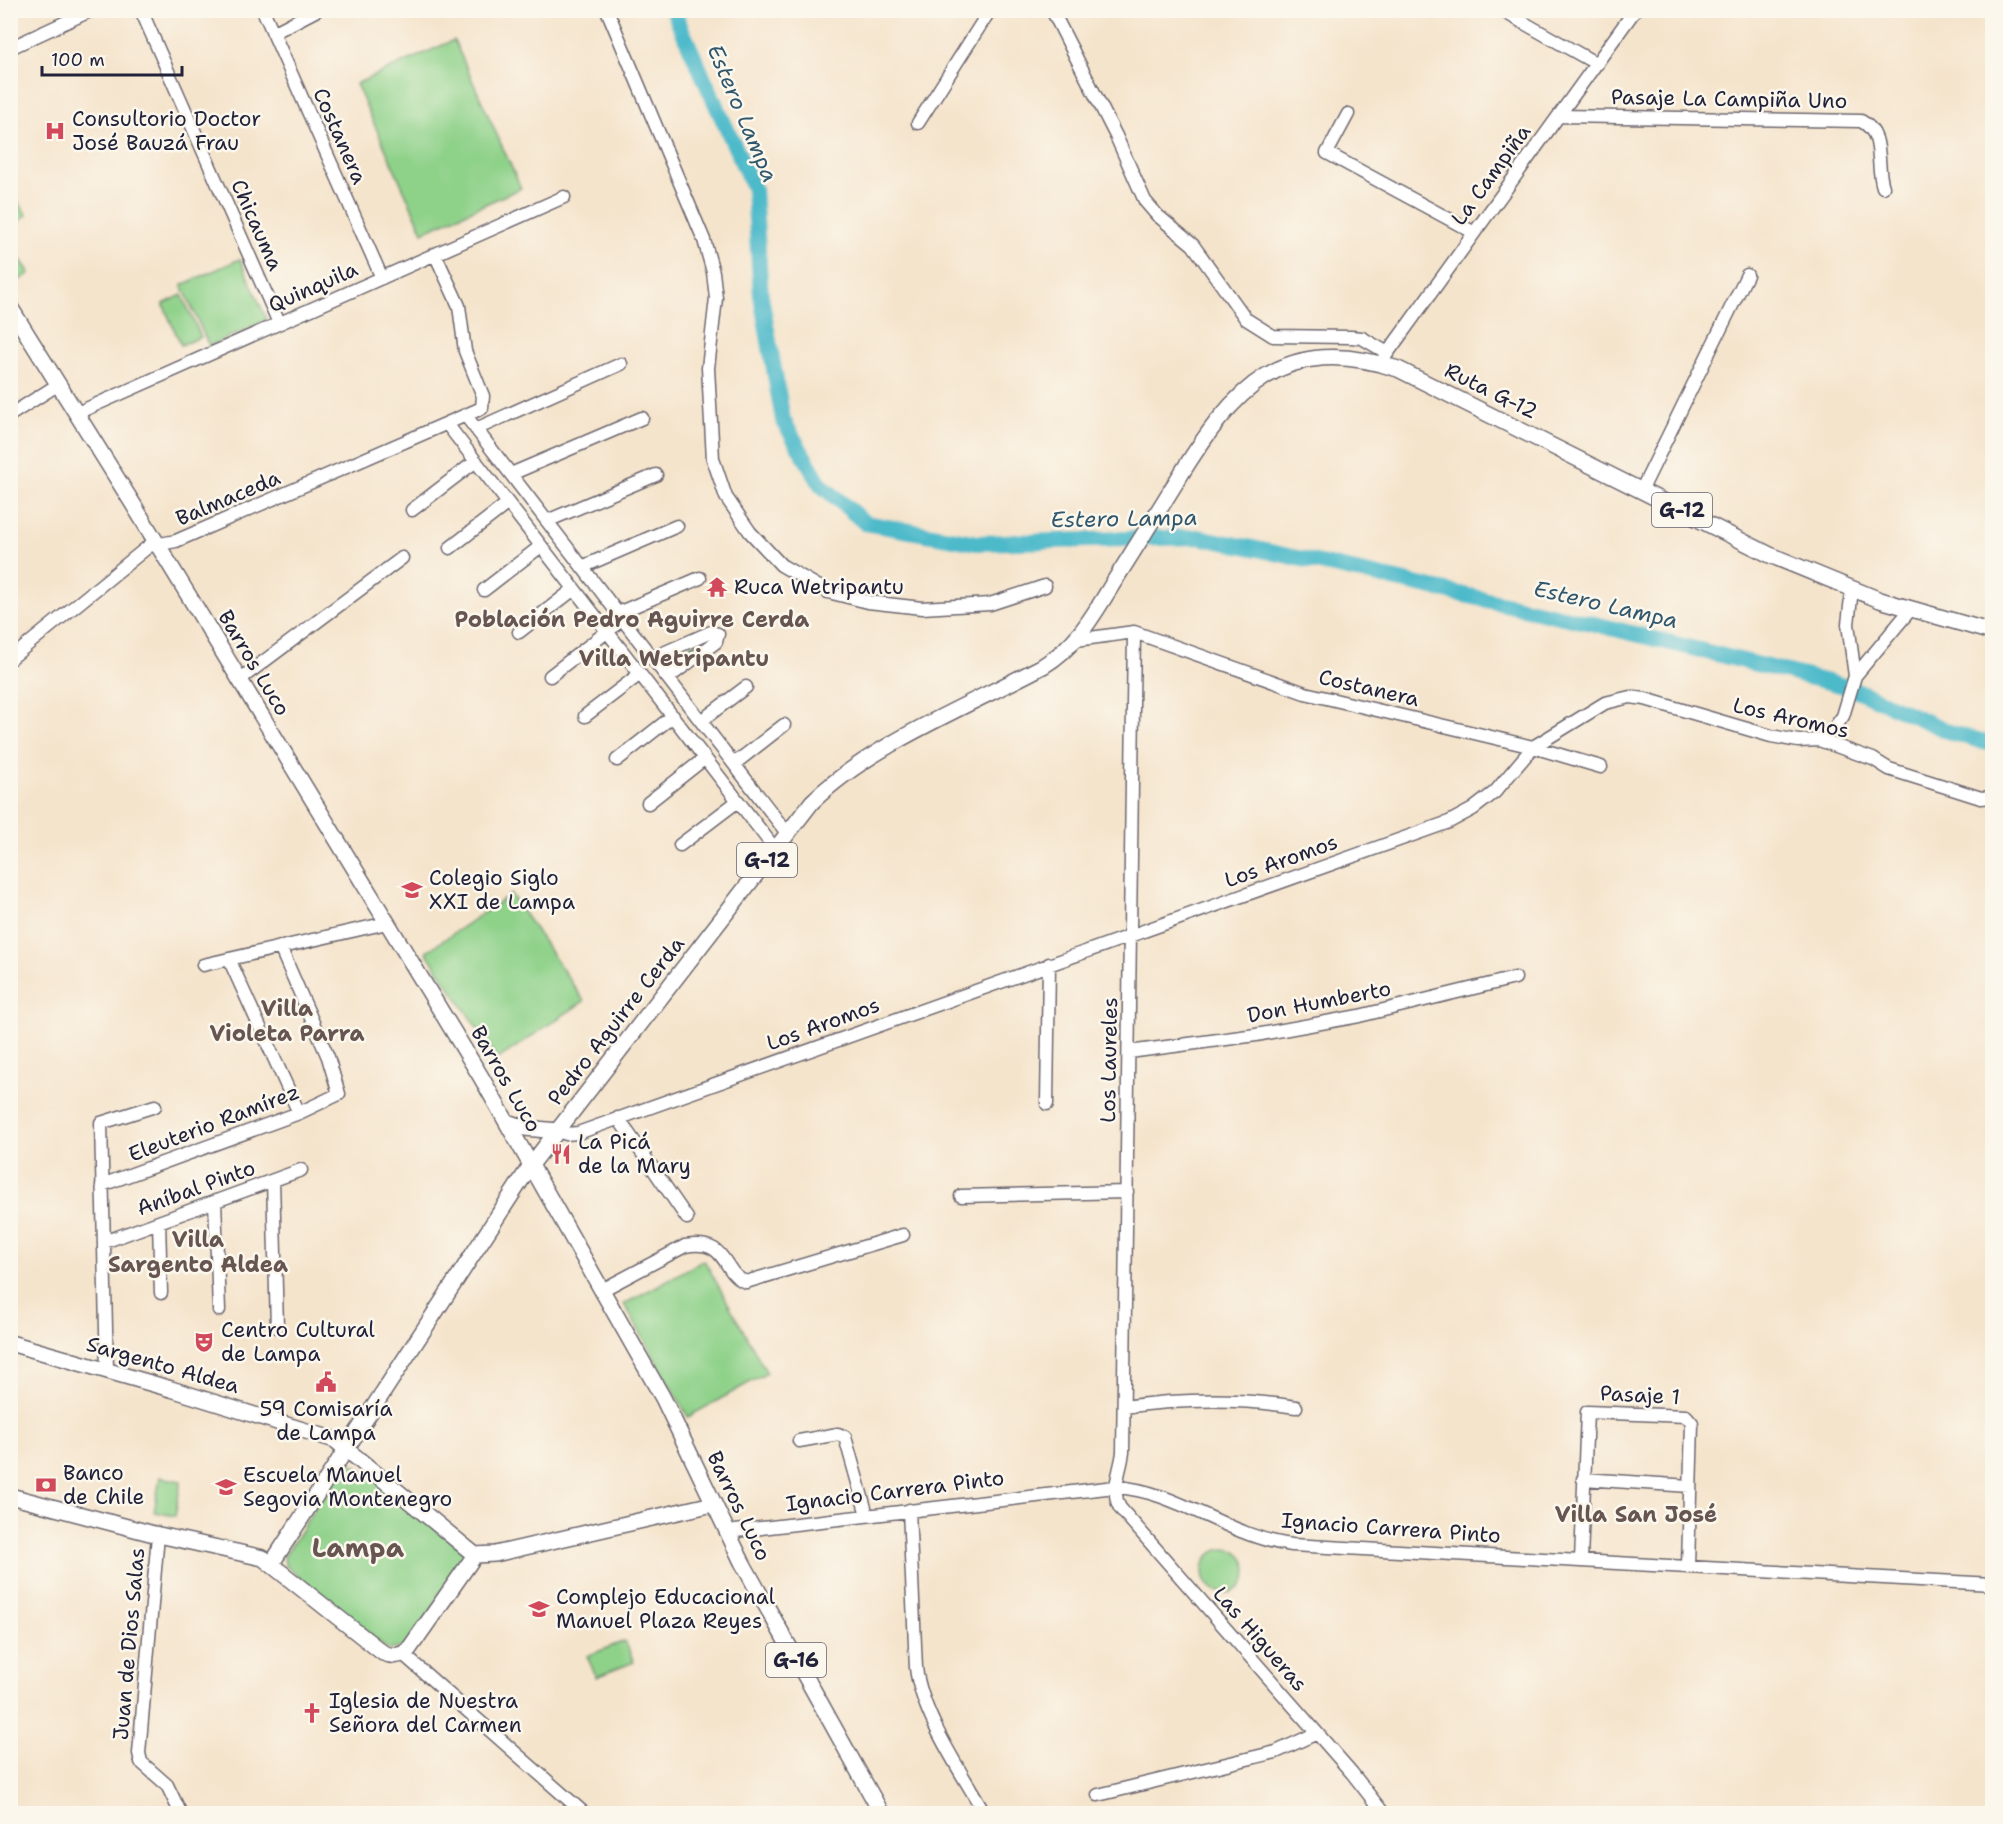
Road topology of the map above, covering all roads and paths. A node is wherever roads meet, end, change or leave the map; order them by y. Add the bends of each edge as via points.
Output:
1 (92, 10) edge
2 (141, 10) edge
3 (263, 10) edge
4 (317, 10) edge
5 (607, 10) edge
6 (990, 10) edge
7 (1052, 10) edge
8 (1501, 10) edge
9 (1635, 10) edge
10 (273, 33) junction
11 (10, 48) edge
12 (1597, 64) junction
13 (1348, 114) dead end
14 (1559, 116) junction
15 (918, 123) dead end
16 (1884, 187) dead end
17 (564, 197) dead end
18 (1473, 232) junction
19 (435, 254) junction
20 (1747, 275) dead end
21 (382, 278) junction
22 (10, 307) edge
23 (279, 323) junction
24 (1384, 358) junction
25 (621, 364) dead end
26 (59, 384) junction
27 (77, 413) junction
28 (10, 415) edge
29 (466, 416) junction
30 (642, 418) dead end
31 (447, 424) junction
32 (479, 433) junction
33 (466, 448) junction
34 (476, 461) junction
35 (511, 474) junction
36 (656, 475) dead end
37 (1642, 489) junction
38 (508, 503) junction
39 (412, 510) dead end
40 (547, 521) junction
41 (677, 526) dead end
42 (158, 545) junction
43 (541, 546) junction
44 (450, 548) dead end
45 (402, 558) dead end
46 (582, 567) junction
47 (700, 578) dead end
48 (1045, 586) dead end
49 (574, 589) junction
50 (1852, 589) junction
51 (484, 590) dead end
52 (1911, 609) junction
53 (619, 615) junction
54 (631, 630) junction
55 (606, 631) junction
56 (519, 632) dead end
57 (1134, 632) junction
58 (1992, 632) edge
59 (1076, 640) junction
60 (615, 641) junction
61 (652, 658) junction
62 (10, 659) edge
63 (640, 674) junction
64 (550, 676) dead end
65 (1855, 676) junction
66 (668, 678) junction
67 (239, 680) junction
68 (746, 687) dead end
69 (585, 716) dead end
70 (673, 716) junction
71 (701, 721) junction
72 (784, 725) dead end
73 (1819, 740) junction
74 (1533, 747) junction
75 (705, 758) junction
76 (617, 760) dead end
77 (734, 764) junction
78 (1601, 766) dead end
79 (759, 797) junction
80 (1992, 797) edge
81 (648, 803) dead end
82 (741, 805) junction
83 (787, 833) junction
84 (680, 845) dead end
85 (775, 849) junction
86 (387, 923) junction
87 (1130, 936) junction
88 (280, 947) junction
89 (229, 959) junction
90 (1049, 964) junction
91 (203, 965) dead end
92 (1515, 978) dead end
93 (1129, 1052) junction
94 (1047, 1104) dead end
95 (155, 1106) dead end
96 (299, 1113) junction
97 (618, 1118) junction
98 (507, 1122) junction
99 (558, 1131) junction
100 (531, 1165) junction
101 (301, 1170) dead end
102 (273, 1180) junction
103 (102, 1185) junction
104 (1122, 1192) junction
105 (961, 1196) dead end
106 (215, 1201) junction
107 (687, 1218) dead end
108 (159, 1222) junction
109 (903, 1235) dead end
110 (104, 1242) junction
111 (602, 1290) junction
112 (161, 1293) dead end
113 (219, 1310) dead end
114 (277, 1328) dead end
115 (10, 1343) edge
116 (106, 1370) junction
117 (1124, 1407) junction
118 (1296, 1407) dead end
119 (799, 1441) dead end
120 (346, 1448) junction
121 (1583, 1479) junction
122 (1690, 1486) junction
123 (1115, 1487) junction
124 (10, 1496) edge
125 (714, 1504) junction
126 (909, 1510) junction
127 (867, 1515) junction
128 (727, 1532) junction
129 (158, 1535) junction
130 (475, 1554) junction
131 (1581, 1560) junction
132 (272, 1563) junction
133 (1688, 1566) junction
134 (1992, 1584) edge
135 (403, 1654) junction
136 (1314, 1735) junction
137 (1098, 1795) dead end
138 (877, 1812) edge
139 (181, 1814) edge
140 (585, 1814) edge
141 (986, 1814) edge
142 (1384, 1814) edge

1 - 11 street
2 - 23 street, Chicauma
3 - 10 street, Costanera
4 - 10 street
5 - 48 street via 699,229 713,272 716,298 708,368 713,459 726,497 750,531 781,565 828,592 868,602 921,608 990,604
6 - 15 street
7 - 24 street via 1144,201 1193,245 1246,319 1273,336 1362,338
8 - 12 street
9 - 12 street, La Campiña
10 - 21 street, Costanera
12 - 14 street, La Campiña
13 - 18 street via 1327,153
14 - 16 street, Pasaje La Campiña Uno via 1861,121 1876,134
14 - 18 street, La Campiña
17 - 19 street, Quinquila
18 - 24 street, La Campiña
19 - 21 street, Quinquila
19 - 29 street, Balmaceda via 459,306 465,351 483,396 483,407
20 - 37 street
21 - 23 street, Quinquila
22 - 26 main road, Barros Luco / G-16
23 - 27 street, Quinquila
24 - 37 main road, Ruta G-12 / G-12
24 - 59 main road, Ruta G-12 / G-12 via 1330,358 1297,363 1274,372 1225,409
25 - 32 street
26 - 27 main road, Barros Luco / G-16
26 - 28 street
27 - 42 main road, Barros Luco / G-16
29 - 31 street, Balmaceda
29 - 32 street
30 - 35 street
31 - 33 street
31 - 42 street, Balmaceda via 176,541
32 - 33 street
32 - 35 street
33 - 34 street
34 - 38 street
34 - 39 street
35 - 40 street
36 - 40 street
37 - 50 main road, Ruta G-12 / G-12 via 1770,555
38 - 43 street
38 - 44 street
40 - 46 street
41 - 46 street
42 - 62 street, Balmaceda via 146,548
42 - 67 main road, Barros Luco / G-16
43 - 49 street
43 - 51 street
45 - 67 street
46 - 53 street
47 - 53 street
49 - 55 street
49 - 56 street
50 - 52 main road, Ruta G-12 / G-12
50 - 65 street via 1848,624
52 - 58 main road, Ruta G-12 / G-12
52 - 65 street
53 - 54 street
53 - 55 street via 616,625
54 - 60 street via 620,633
54 - 61 street
55 - 60 street
55 - 64 street
57 - 59 street
57 - 74 street, Costanera via 1305,693
57 - 87 street, Los Laureles
59 - 83 main road, Pedro Aguirre Cerda / G-12 via 1043,666 855,766 819,796
60 - 63 street
61 - 66 street
61 - 66 street via 711,632 718,634 716,642
63 - 69 street
63 - 70 street
65 - 73 street via 1839,722
66 - 71 street
67 - 86 main road, Barros Luco / G-16
68 - 71 street
70 - 75 street
70 - 76 street
71 - 77 street
72 - 77 street
73 - 74 street, Los Aromos via 1771,736 1630,697 1605,703
73 - 80 street, Los Aromos via 1873,759 1889,769 1981,798
74 - 78 street, Costanera
74 - 87 street, Los Aromos via 1495,792 1449,822
75 - 81 street
75 - 82 street
77 - 79 street
79 - 82 street
79 - 83 street
82 - 84 street
82 - 85 street
83 - 85 main road, Pedro Aguirre Cerda / G-12
85 - 99 main road, Pedro Aguirre Cerda / G-12
86 - 88 street
86 - 98 main road, Barros Luco / G-16
87 - 90 street, Los Aromos
87 - 93 street, Los Laureles
88 - 89 street
88 - 96 street, Eleuterio Ramírez via 328,1057 339,1094
89 - 91 street
89 - 96 street
90 - 94 street
90 - 97 street, Los Aromos
92 - 93 street, Don Humberto via 1359,1016
93 - 104 street, Los Laureles
95 - 103 street via 101,1123
96 - 103 street, Eleuterio Ramírez
97 - 99 street, Los Aromos via 574,1134
97 - 107 street
98 - 99 main road
98 - 100 main road, Barros Luco / G-16
99 - 100 main road, Pedro Aguirre Cerda / G-12
100 - 111 main road, Barros Luco / G-16
100 - 120 main road, Pedro Aguirre Cerda
101 - 102 street, Aníbal Pinto
102 - 106 street, Aníbal Pinto
102 - 114 street
103 - 110 street
104 - 105 street
104 - 117 street, Los Laureles
106 - 108 street, Aníbal Pinto
106 - 113 street
108 - 110 street, Aníbal Pinto
108 - 112 street
109 - 111 street via 746,1282 714,1249 685,1246
110 - 116 street
111 - 125 main road, Barros Luco / G-16 via 663,1398
115 - 116 main road, Sargento Aldea
116 - 120 main road, Sargento Aldea via 330,1439
117 - 118 street via 1192,1400
117 - 123 street, Los Laureles via 1122,1462
119 - 127 street via 838,1434 845,1437
120 - 130 main road, Sargento Aldea
120 - 132 main road, Pedro Aguirre Cerda
121 - 122 street
121 - 122 street, Pasaje 1 via 1587,1412 1690,1418
121 - 131 street
122 - 133 street
123 - 126 street, Ignacio Carrera Pinto
123 - 131 street, Ignacio Carrera Pinto via 1152,1493 1254,1536 1283,1544
123 - 136 street, Las Higueras via 1120,1508
124 - 129 main road
125 - 128 main road, Barros Luco / G-16
125 - 130 main road via 495,1554
126 - 127 street, Ignacio Carrera Pinto
126 - 141 street via 919,1685 940,1732
127 - 128 street, Ignacio Carrera Pinto
128 - 138 main road, Barros Luco / G-16
129 - 132 main road
129 - 139 street, Juan de Dios Salas via 139,1753 141,1762 167,1785
130 - 135 main road
131 - 133 street, Ignacio Carrera Pinto
132 - 135 main road via 383,1653
133 - 134 street, Ignacio Carrera Pinto
135 - 140 street
136 - 137 street via 1276,1752
136 - 142 street, Las Higueras

